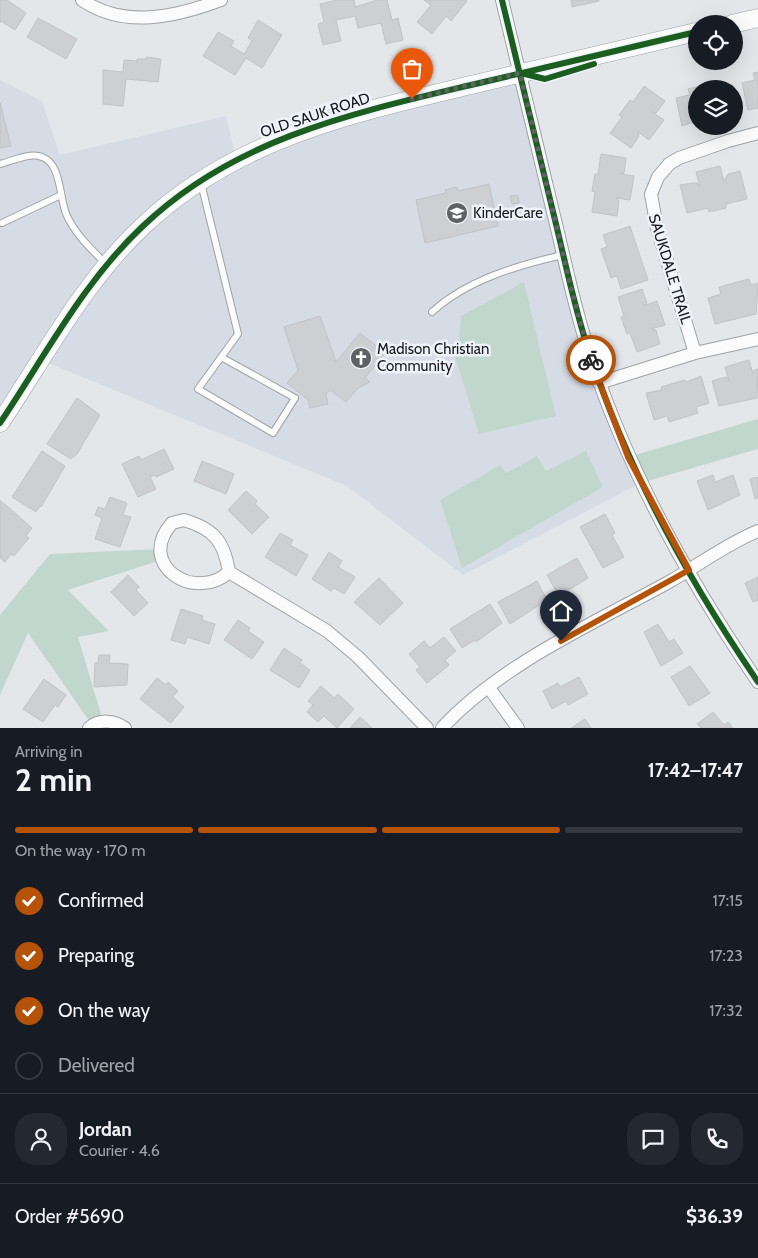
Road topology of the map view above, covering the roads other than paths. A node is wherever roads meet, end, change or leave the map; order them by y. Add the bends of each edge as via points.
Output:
1 (82, 0) edge
2 (221, 0) edge
3 (502, 0) edge
4 (758, 18) edge
5 (743, 21) edge
6 (688, 33) edge
7 (520, 73) junction
8 (758, 134) edge
9 (0, 164) edge
10 (200, 179) junction
11 (61, 195) junction
12 (2, 223) dead end
13 (563, 255) junction
14 (107, 265) junction
15 (432, 312) dead end
16 (758, 339) edge
17 (695, 353) junction
18 (222, 357) junction
19 (599, 383) junction
20 (0, 423) edge
21 (758, 531) edge
22 (689, 570) junction
23 (229, 572) junction
24 (758, 682) edge
25 (488, 688) junction
26 (89, 728) edge
27 (125, 728) edge
28 (427, 728) edge
29 (442, 728) edge
30 (518, 728) edge

1 - 2 street via 106,12 138,18 175,14
3 - 7 street
4 - 5 street
6 - 7 street, OLD SAUK ROAD via 540,61
7 - 10 street, OLD SAUK ROAD via 310,127 256,148
7 - 13 street
8 - 17 street, SAUKDALE TRAIL via 679,158 658,177 651,194 657,228
9 - 11 lane via 32,156 42,157 51,164
10 - 14 street, OLD SAUK ROAD via 158,211
10 - 18 lane via 238,334
11 - 12 lane
11 - 14 lane via 66,214 79,236
13 - 15 lane via 492,276 458,292
13 - 19 street
14 - 20 street, OLD SAUK ROAD
16 - 17 street
17 - 19 street
18 - 18 lane via 294,398 273,433 198,389
19 - 22 street via 628,457
21 - 22 street via 742,537
22 - 24 street via 731,643
22 - 25 street via 546,650
23 - 23 street via 221,542 213,534 184,520 172,523 166,530 159,549 162,560 172,573 199,584 223,578
23 - 28 street via 327,631 358,657
25 - 29 street
25 - 30 street
26 - 27 street via 103,721 119,723

